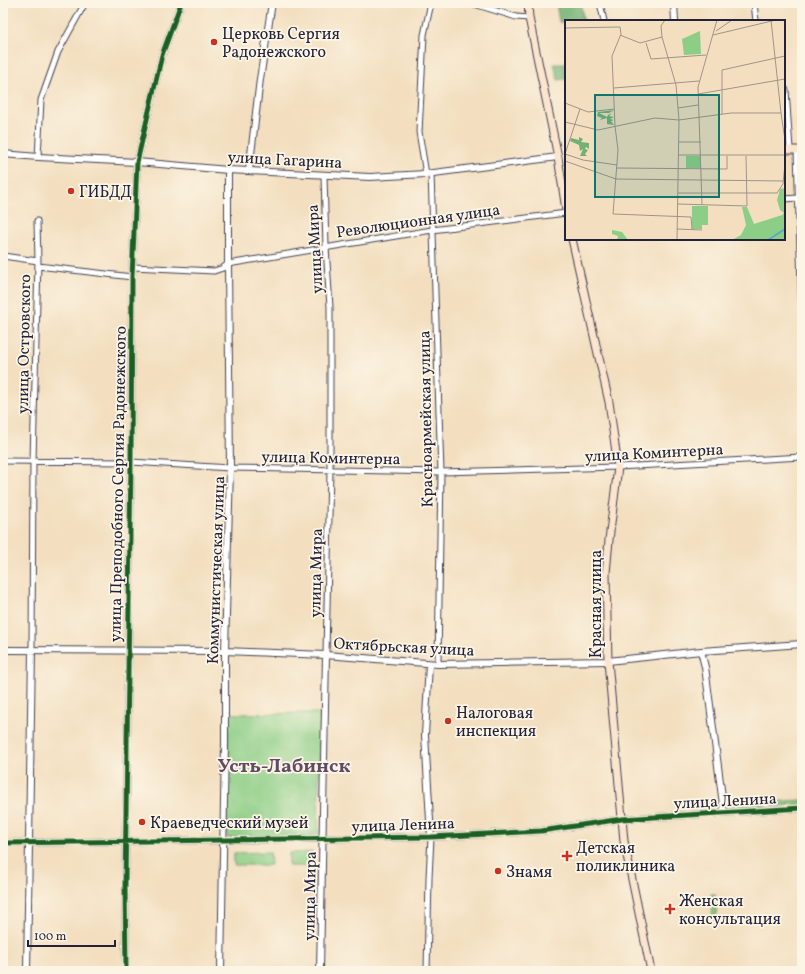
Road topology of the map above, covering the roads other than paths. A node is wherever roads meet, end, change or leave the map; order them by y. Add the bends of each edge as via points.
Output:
1 (85, 3) edge
2 (181, 3) edge
3 (272, 3) edge
4 (431, 3) edge
5 (471, 3) edge
6 (528, 3) edge
7 (600, 3) edge
8 (674, 3) edge
9 (757, 3) edge
10 (529, 18) junction
11 (604, 20) edge
12 (675, 20) edge
13 (756, 20) edge
14 (785, 90) edge
15 (793, 150) edge
16 (3, 154) edge
17 (38, 157) junction
18 (558, 157) junction
19 (565, 157) edge
20 (137, 162) junction
21 (228, 170) junction
22 (249, 171) junction
23 (429, 174) junction
24 (324, 175) junction
25 (798, 198) junction
26 (785, 199) edge
27 (565, 203) edge
28 (565, 213) edge
29 (37, 221) dead end
30 (432, 230) junction
31 (572, 240) edge
32 (326, 246) junction
33 (3, 256) edge
34 (38, 264) junction
35 (228, 264) junction
36 (133, 267) junction
37 (132, 276) junction
38 (802, 321) edge
39 (802, 457) edge
40 (3, 461) edge
41 (33, 461) junction
42 (131, 462) junction
43 (230, 468) junction
44 (618, 468) junction
45 (330, 470) junction
46 (441, 472) junction
47 (802, 644) edge
48 (3, 650) edge
49 (32, 650) junction
50 (128, 651) junction
51 (225, 651) junction
52 (701, 651) junction
53 (326, 656) junction
54 (608, 661) junction
55 (429, 664) junction
56 (438, 664) junction
57 (802, 808) edge
58 (724, 812) junction
59 (622, 819) junction
60 (431, 837) junction
61 (323, 839) junction
62 (223, 840) junction
63 (126, 842) junction
64 (3, 843) edge
65 (29, 843) junction
66 (27, 971) edge
67 (126, 971) edge
68 (221, 971) edge
69 (320, 971) edge
70 (427, 971) edge
71 (651, 971) edge

1 - 17 street via 58,52 41,100
2 - 20 street, улица Преподобного Сергия Радонежского via 162,56
3 - 22 street
4 - 23 street, Красноармейская улица via 424,35 419,132
5 - 10 street via 516,17
6 - 10 main road
7 - 11 street
8 - 12 street
9 - 13 street via 754,3
10 - 18 main road
14 - 15 street
15 - 25 street
16 - 17 street, улица Гагарина
17 - 20 street, улица Гагарина
18 - 19 main road, улица Гагарина
18 - 23 street, улица Гагарина
18 - 27 main road
20 - 21 street, улица Гагарина
20 - 36 street, улица Преподобного Сергия Радонежского
21 - 22 street, улица Гагарина
21 - 35 street, Коммунистическая улица
22 - 24 street, улица Гагарина
23 - 24 street, улица Гагарина via 370,177
23 - 30 street, Красноармейская улица
24 - 32 street, улица Мира
25 - 26 street
25 - 38 street
28 - 30 street, Революционная улица
29 - 34 street, улица Островского
30 - 32 street, Революционная улица
30 - 46 street, Красноармейская улица
31 - 44 main road, Красная улица via 609,402
32 - 35 street, Революционная улица
32 - 45 street, улица Мира via 330,307
33 - 34 street
34 - 37 street
34 - 41 street, улица Островского
35 - 36 street, Революционная улица via 214,271
35 - 43 street, Коммунистическая улица
36 - 37 street, улица Преподобного Сергия Радонежского
37 - 42 street, улица Преподобного Сергия Радонежского
39 - 44 street, улица Коминтерна
40 - 41 street, улица Коминтерна
41 - 42 street, улица Коминтерна
41 - 49 street, улица Островского
42 - 43 street, улица Коминтерна
42 - 50 street, улица Преподобного Сергия Радонежского
43 - 45 street, улица Коминтерна
43 - 51 street, Коммунистическая улица
44 - 46 street, улица Коминтерна
44 - 54 main road, Красная улица via 606,573
45 - 46 street, улица Коминтерна
45 - 53 street, улица Мира
46 - 56 street, Красноармейская улица
47 - 52 street, Октябрьская улица
48 - 49 street, Октябрьская улица
49 - 50 street, Октябрьская улица
49 - 65 street, улица Островского
50 - 51 street, Октябрьская улица
50 - 63 street, улица Преподобного Сергия Радонежского
51 - 53 street, Октябрьская улица
51 - 62 street, Коммунистическая улица
52 - 54 street, Октябрьская улица
52 - 58 street
53 - 55 street, Октябрьская улица
53 - 61 street, улица Мира
54 - 56 street, Октябрьская улица
54 - 59 main road, Красная улица
55 - 56 street, Октябрьская улица
55 - 60 street via 425,735
57 - 58 street, улица Ленина
58 - 59 street, улица Ленина
59 - 60 street, улица Ленина via 541,831
59 - 71 main road, Красная улица via 624,841
60 - 61 street, улица Ленина
60 - 70 street
61 - 62 street, улица Ленина
61 - 69 street, улица Мира
62 - 63 street, улица Ленина
62 - 68 street, Коммунистическая улица
63 - 65 street, улица Ленина
63 - 67 street, улица Преподобного Сергия Радонежского
64 - 65 street, улица Ленина
65 - 66 street, улица Островского

